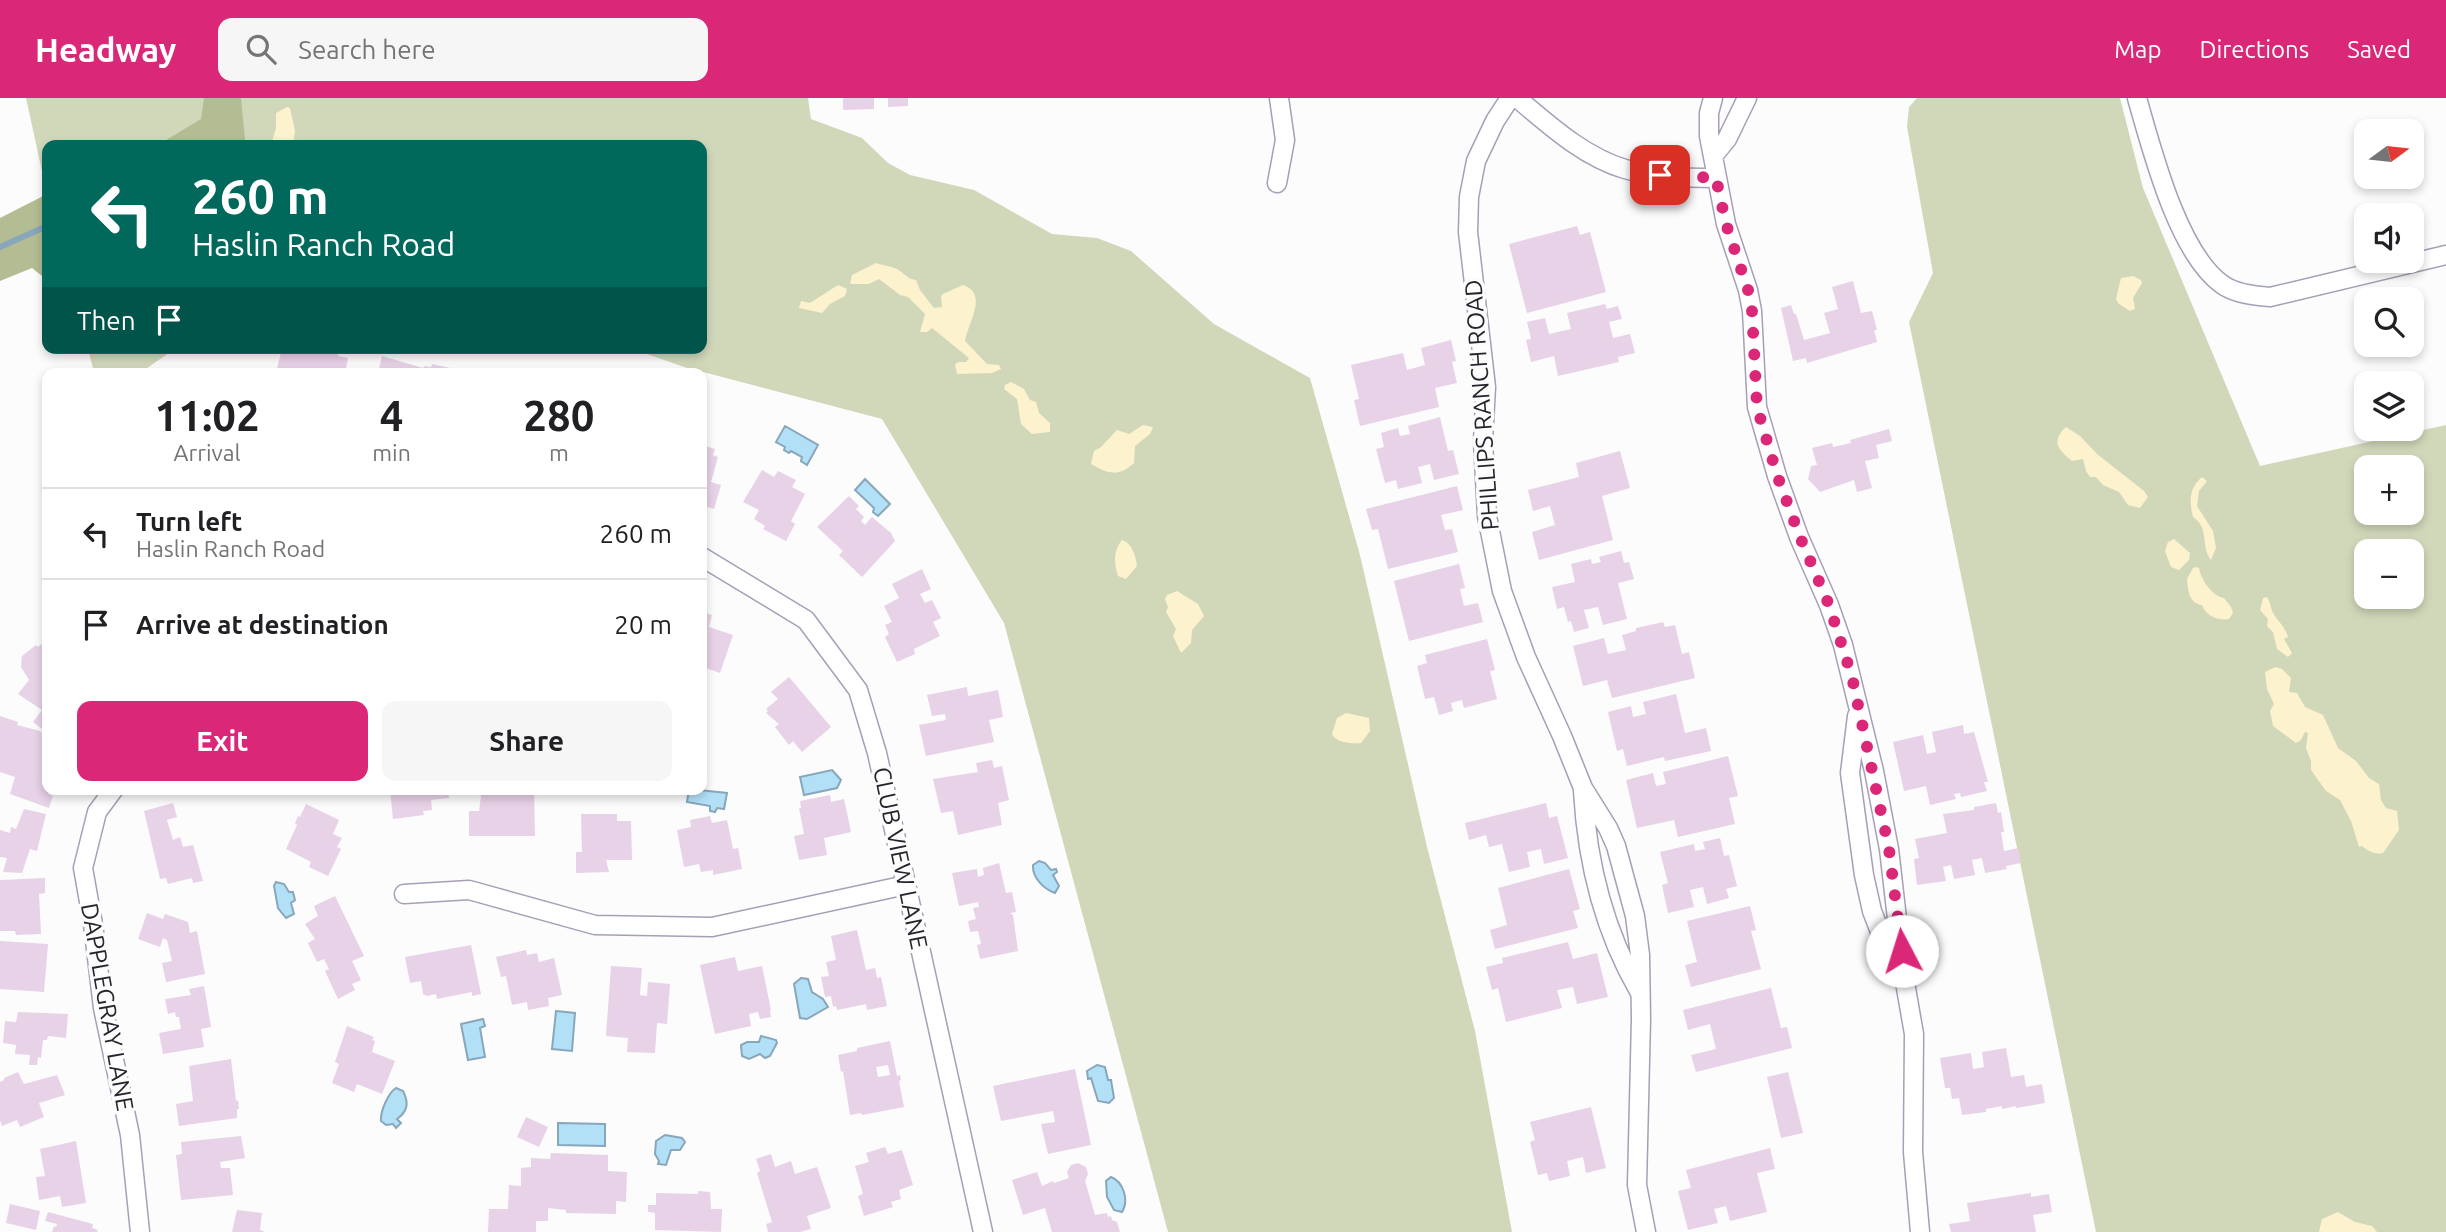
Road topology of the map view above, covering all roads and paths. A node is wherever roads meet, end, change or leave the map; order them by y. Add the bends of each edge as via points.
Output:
1 (1279, 98) edge
2 (1510, 98) edge
3 (1517, 98) edge
4 (1713, 98) edge
5 (1747, 98) edge
6 (2137, 98) edge
7 (1714, 155) junction
8 (1716, 178) junction
9 (1277, 183) dead end
10 (2446, 255) edge
11 (707, 560) edge
12 (1858, 710) junction
13 (1583, 788) junction
14 (110, 795) edge
15 (906, 885) junction
16 (404, 894) dead end
17 (1903, 971) junction
18 (1640, 993) junction
19 (977, 1230) edge
20 (139, 1232) edge
21 (1646, 1232) edge
22 (1920, 1232) edge

1 - 9 street via 1285,140
2 - 13 street, PHILLIPS RANCH ROAD via 1476,160 1469,197 1468,232 1486,387 1487,516 1503,591 1526,657
3 - 8 street via 1573,142 1622,168 1678,178
4 - 7 street via 1709,136
5 - 7 street
6 - 10 street via 2174,212 2204,269 2225,287 2270,297
7 - 8 street
8 - 12 street via 1752,311 1757,407 1777,475 1843,645
11 - 15 street, CLUB VIEW LANE via 806,620 858,690
12 - 17 street via 1889,849
12 - 17 street via 1850,773 1864,875 1882,937
13 - 18 street, PHILLIPS RANCH ROAD via 1585,831 1600,899 1611,937
13 - 18 street, PHILLIPS RANCH ROAD via 1608,828 1622,866 1635,916
14 - 20 street, DAPPLEGRAY LANE via 97,812 83,868 103,1008 131,1135
15 - 16 street via 712,927 595,925 469,890
15 - 19 street, CLUB VIEW LANE
17 - 22 street via 1914,1034 1913,1152
18 - 21 street, PHILLIPS RANCH ROAD via 1637,1185

